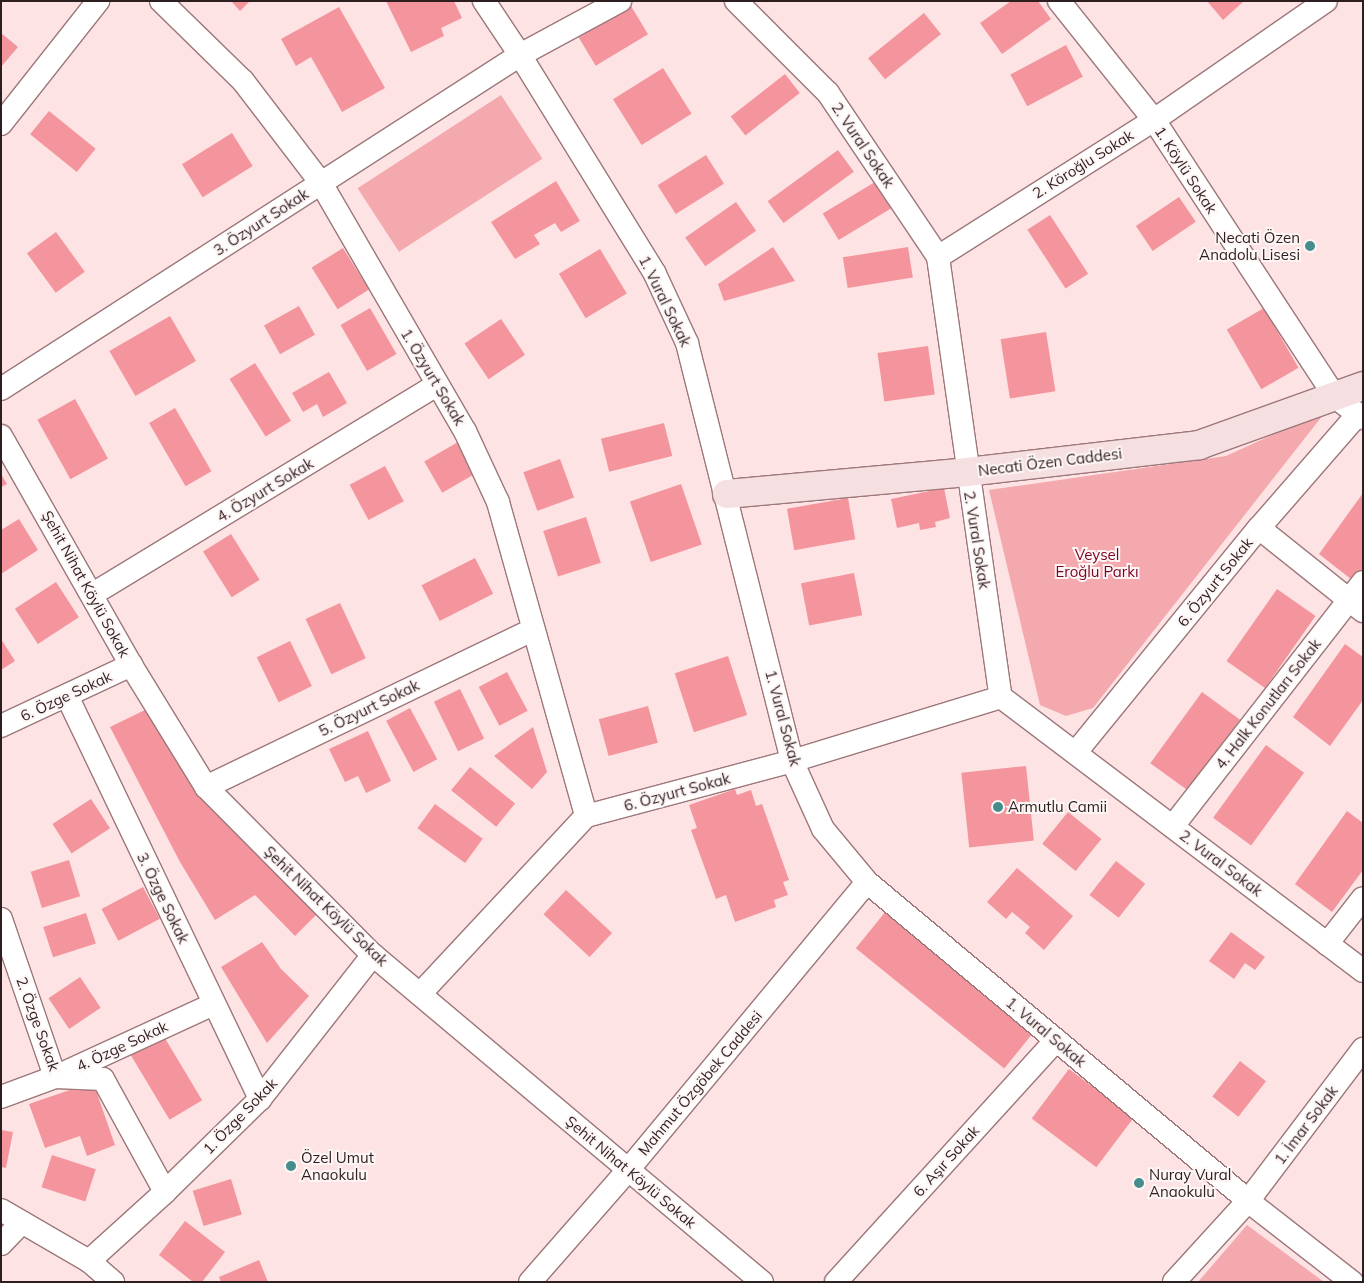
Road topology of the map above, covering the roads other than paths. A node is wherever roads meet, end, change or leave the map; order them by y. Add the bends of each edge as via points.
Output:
1 (98, 1) edge
2 (161, 1) edge
3 (484, 1) edge
4 (620, 1) edge
5 (736, 1) edge
6 (1059, 1) edge
7 (1326, 1) edge
8 (520, 55) junction
9 (1154, 120) junction
10 (1, 124) edge
11 (321, 183) junction
12 (938, 257) junction
13 (437, 385) junction
14 (1363, 386) edge
15 (1, 389) edge
16 (1335, 397) junction
17 (1360, 416) edge
18 (1, 436) edge
19 (967, 472) junction
20 (727, 494) junction
21 (1259, 528) junction
22 (1363, 582) edge
23 (93, 594) junction
24 (1356, 606) edge
25 (532, 630) junction
26 (132, 665) junction
27 (67, 696) junction
28 (1001, 697) junction
29 (1, 726) edge
30 (1076, 752) junction
31 (792, 761) junction
32 (206, 786) junction
33 (586, 816) junction
34 (1174, 826) junction
35 (867, 882) junction
36 (1363, 898) edge
37 (1, 919) edge
38 (1328, 944) junction
39 (373, 955) junction
40 (1363, 971) edge
41 (420, 994) junction
42 (214, 1004) junction
43 (1056, 1040) junction
44 (1363, 1049) edge
45 (55, 1076) junction
46 (1, 1098) edge
47 (260, 1099) junction
48 (628, 1170) junction
49 (165, 1192) junction
50 (1248, 1201) junction
51 (1, 1210) edge
52 (22, 1222) junction
53 (1, 1244) edge
54 (89, 1261) junction
55 (113, 1282) edge
56 (530, 1282) edge
57 (762, 1282) edge
58 (836, 1282) edge
59 (1174, 1282) edge
60 (1352, 1282) edge

1 - 10 street
2 - 11 street, 1. Özyurt Sokak via 243,81
3 - 8 street, 1. Vural Sokak
4 - 8 street, 3. Özyurt Sokak
5 - 12 street, 2. Vural Sokak via 828,93
6 - 9 street, 1. Köylü Sokak
7 - 9 street, 2. Köroğlu Sokak
8 - 11 street, 3. Özyurt Sokak
8 - 20 street, 1. Vural Sokak via 655,274 687,343
9 - 12 street, 2. Köroğlu Sokak
9 - 16 street, 1. Köylü Sokak
11 - 13 street, 1. Özyurt Sokak
11 - 15 street, 3. Özyurt Sokak
12 - 19 street, 2. Vural Sokak
13 - 23 street, 4. Özyurt Sokak
13 - 25 street, 1. Özyurt Sokak via 465,431 498,502
14 - 16 street, Necati Özen Caddesi
16 - 17 street
16 - 19 street, Necati Özen Caddesi via 1199,444
17 - 21 street, 6. Özyurt Sokak
18 - 23 street, Şehit Nihat Köylü Sokak
19 - 20 street, Necati Özen Caddesi
19 - 28 street, 2. Vural Sokak
20 - 31 street, 1. Vural Sokak
21 - 24 street
21 - 30 street, 6. Özyurt Sokak
22 - 24 street, 4. Halk Konutları Sokak
23 - 26 street, Şehit Nihat Köylü Sokak
24 - 34 street, 4. Halk Konutları Sokak
25 - 32 street, 5. Özyurt Sokak
25 - 33 street, 1. Özyurt Sokak
26 - 27 street, 6. Özge Sokak
26 - 32 street, Şehit Nihat Köylü Sokak
27 - 29 street, 6. Özge Sokak
27 - 42 street, 3. Özge Sokak
28 - 30 street, 2. Vural Sokak
28 - 31 street, 6. Özyurt Sokak
30 - 34 street, 2. Vural Sokak
31 - 33 street, 6. Özyurt Sokak
31 - 35 street, 1. Vural Sokak via 823,829
32 - 39 street, Şehit Nihat Köylü Sokak
33 - 41 street
34 - 38 street, 2. Vural Sokak
35 - 43 street, 1. Vural Sokak
35 - 48 street, Mahmut Özgöbek Caddesi
36 - 38 street
37 - 45 street, 2. Özge Sokak
38 - 40 street, 2. Vural Sokak
39 - 41 street, Şehit Nihat Köylü Sokak
39 - 47 street, 1. Özge Sokak
41 - 48 street, Şehit Nihat Köylü Sokak
42 - 45 street, 4. Özge Sokak
42 - 47 street, 3. Özge Sokak
43 - 50 street, 1. Vural Sokak
43 - 58 street, 6. Aşır Sokak
44 - 50 street, 1. İmar Sokak
45 - 46 street, 4. Özge Sokak
45 - 49 street, 2. Özge Sokak via 102,1078
47 - 49 street, 1. Özge Sokak
48 - 56 street, Mahmut Özgöbek Caddesi
48 - 57 street, Şehit Nihat Köylü Sokak
49 - 54 street, 1. Özge Sokak
50 - 59 street, 1. İmar Sokak
50 - 60 street, 1. Vural Sokak
51 - 52 street
52 - 53 street
52 - 54 street
54 - 55 street

